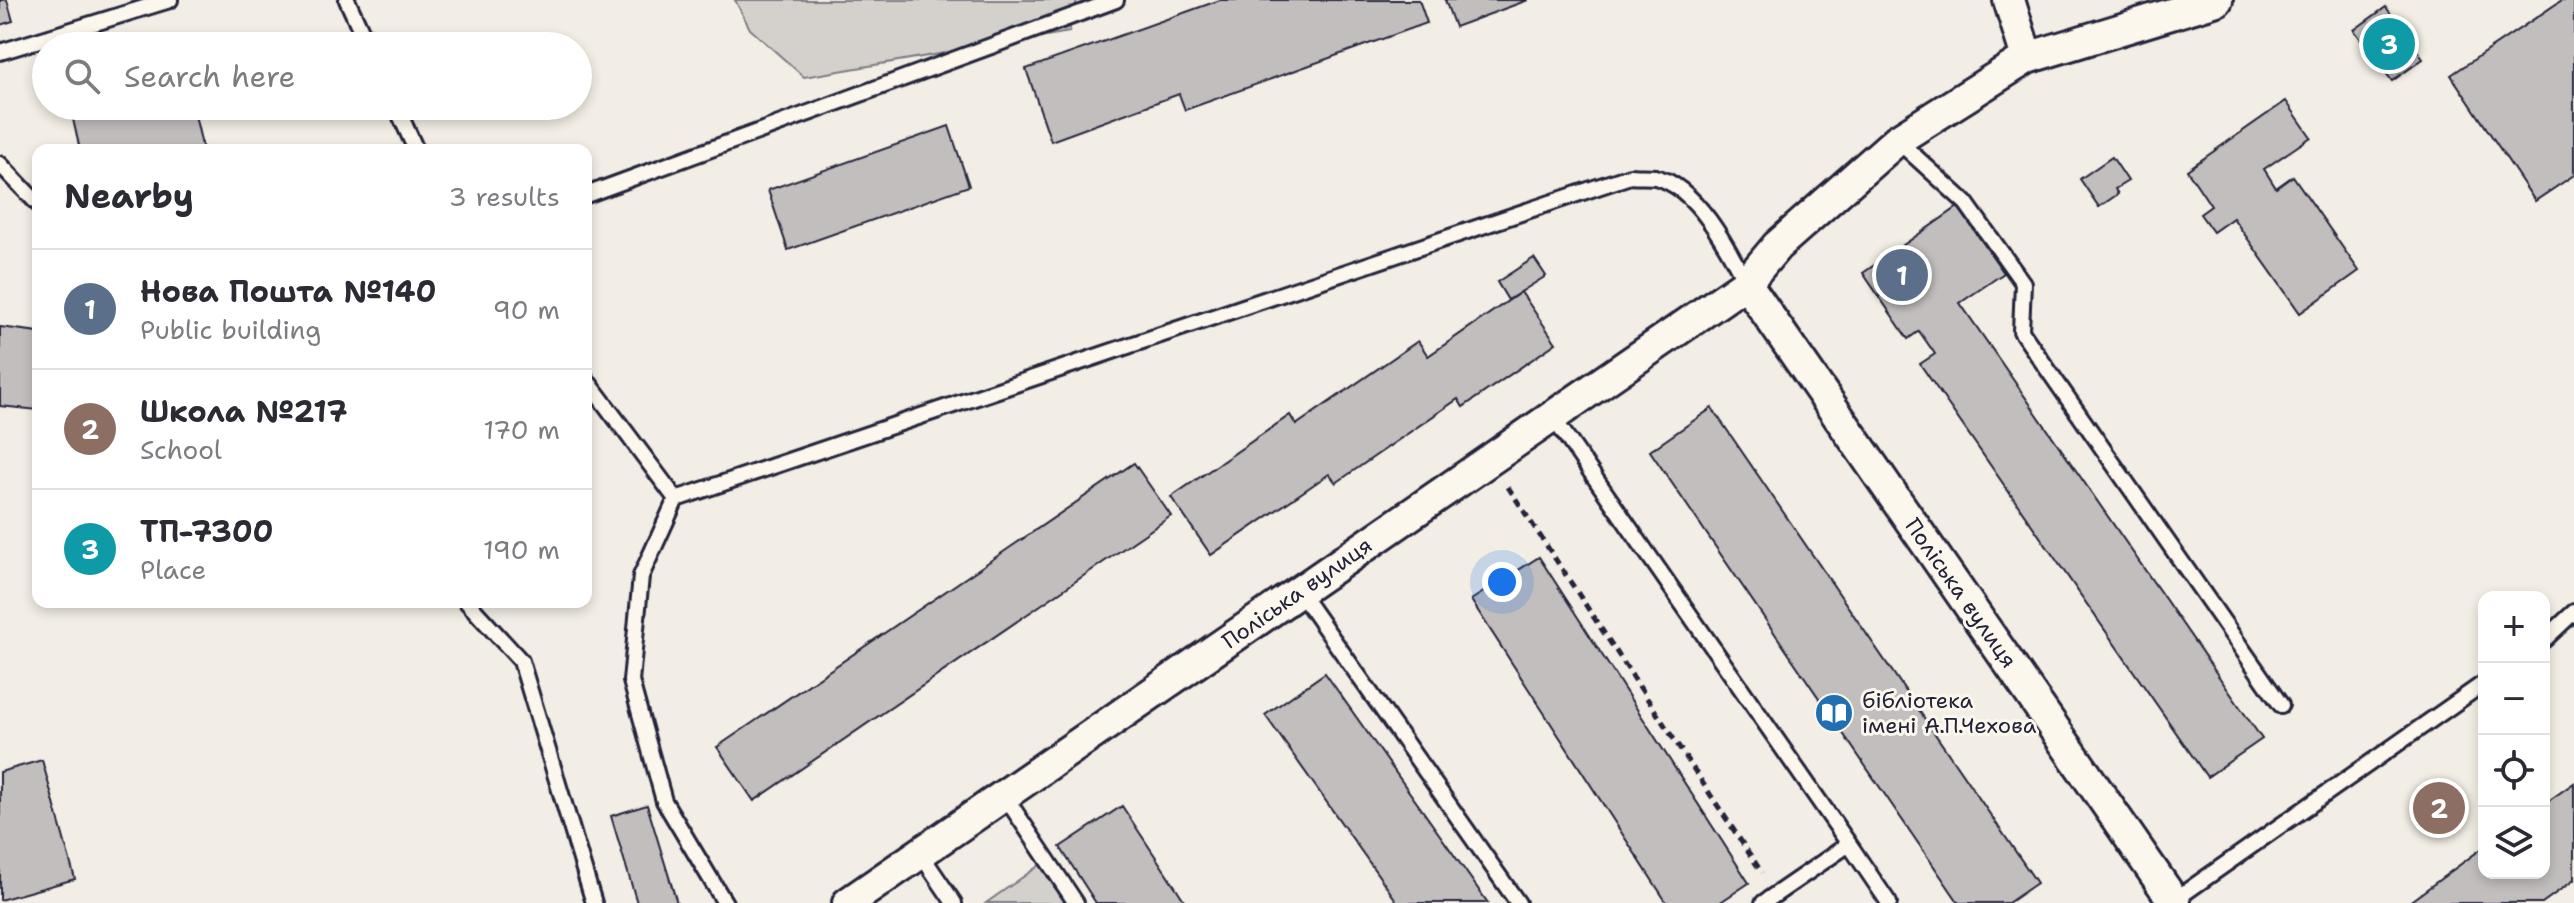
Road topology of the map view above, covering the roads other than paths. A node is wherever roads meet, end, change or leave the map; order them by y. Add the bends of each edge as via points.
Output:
1 (170, 0) edge
2 (347, 0) edge
3 (1116, 0) edge
4 (2009, 0) edge
5 (2217, 0) edge
6 (65, 32) edge
7 (362, 32) edge
8 (32, 42) edge
9 (0, 52) edge
10 (2027, 58) junction
11 (402, 120) edge
12 (1897, 140) junction
13 (413, 144) edge
14 (0, 164) edge
15 (592, 193) edge
16 (32, 198) edge
17 (1746, 283) junction
18 (592, 387) edge
19 (1552, 416) junction
20 (676, 499) junction
21 (1299, 591) junction
22 (472, 608) edge
23 (2574, 612) edge
24 (2550, 634) edge
25 (2478, 687) edge
26 (2281, 705) dead end
27 (1004, 795) junction
28 (1849, 844) junction
29 (920, 853) junction
30 (2173, 902) edge
31 (594, 903) edge
32 (725, 903) edge
33 (848, 903) edge
34 (954, 903) edge
35 (1076, 903) edge
36 (1518, 903) edge
37 (1763, 903) edge
38 (1889, 903) edge

1 - 6 lane
2 - 7 lane
3 - 15 lane
4 - 10 street
5 - 10 street, Поліська вулиця
8 - 9 lane
10 - 12 street, Поліська вулиця
11 - 13 lane
12 - 17 street, Поліська вулиця via 1777,246
12 - 26 lane via 1966,203 2023,283 2021,331
14 - 16 lane
17 - 19 street, Поліська вулиця
17 - 20 lane via 1690,195 1656,177 1630,176
17 - 30 street, Поліська вулиця
18 - 20 lane
19 - 21 street, Поліська вулиця
19 - 28 lane
20 - 32 lane via 641,576 631,681 664,801
21 - 27 street, Поліська вулиця
21 - 36 lane
22 - 31 lane via 521,661
23 - 24 lane
25 - 30 lane
27 - 29 street, Поліська вулиця
27 - 35 lane
28 - 37 lane
28 - 38 lane
29 - 33 street, Поліська вулиця
29 - 34 lane

